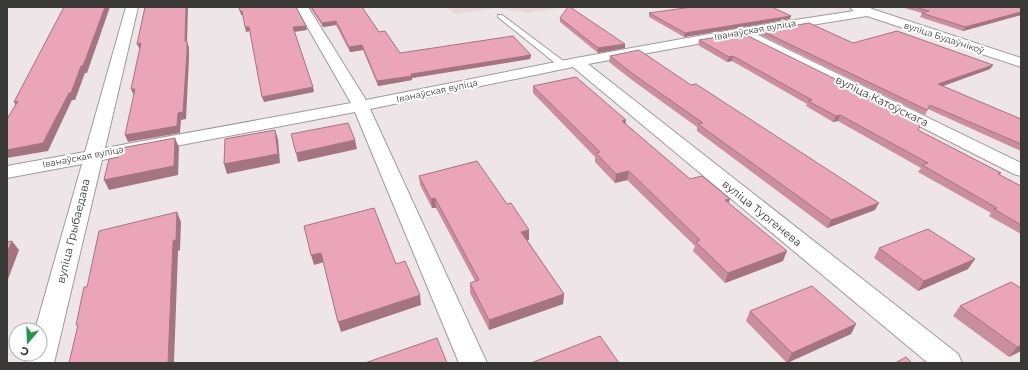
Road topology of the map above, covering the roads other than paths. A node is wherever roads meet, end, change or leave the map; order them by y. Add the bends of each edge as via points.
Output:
1 (132, 7) edge
2 (302, 7) edge
3 (861, 9) edge
4 (500, 16) dead end
5 (743, 32) junction
6 (1021, 49) edge
7 (1004, 57) junction
8 (1021, 63) edge
9 (569, 64) junction
10 (361, 106) junction
11 (92, 155) junction
12 (1021, 170) edge
13 (7, 172) edge
14 (40, 363) edge
15 (473, 363) edge
16 (948, 363) edge

1 - 11 street, вуліца Грыбаедава
2 - 10 street
3 - 5 street, Іванаўская вуліца
3 - 7 street, вуліца Будаўнікоў
4 - 9 lane
5 - 9 street, Іванаўская вуліца
5 - 12 street, вуліца Катоўскага
6 - 7 street
7 - 8 street, вуліца Будаўнікоў
9 - 10 street, Іванаўская вуліца
9 - 16 street, вуліца Тургенева
10 - 11 street, Іванаўская вуліца
10 - 15 street
11 - 13 street, Іванаўская вуліца
11 - 14 street, вуліца Грыбаедава

